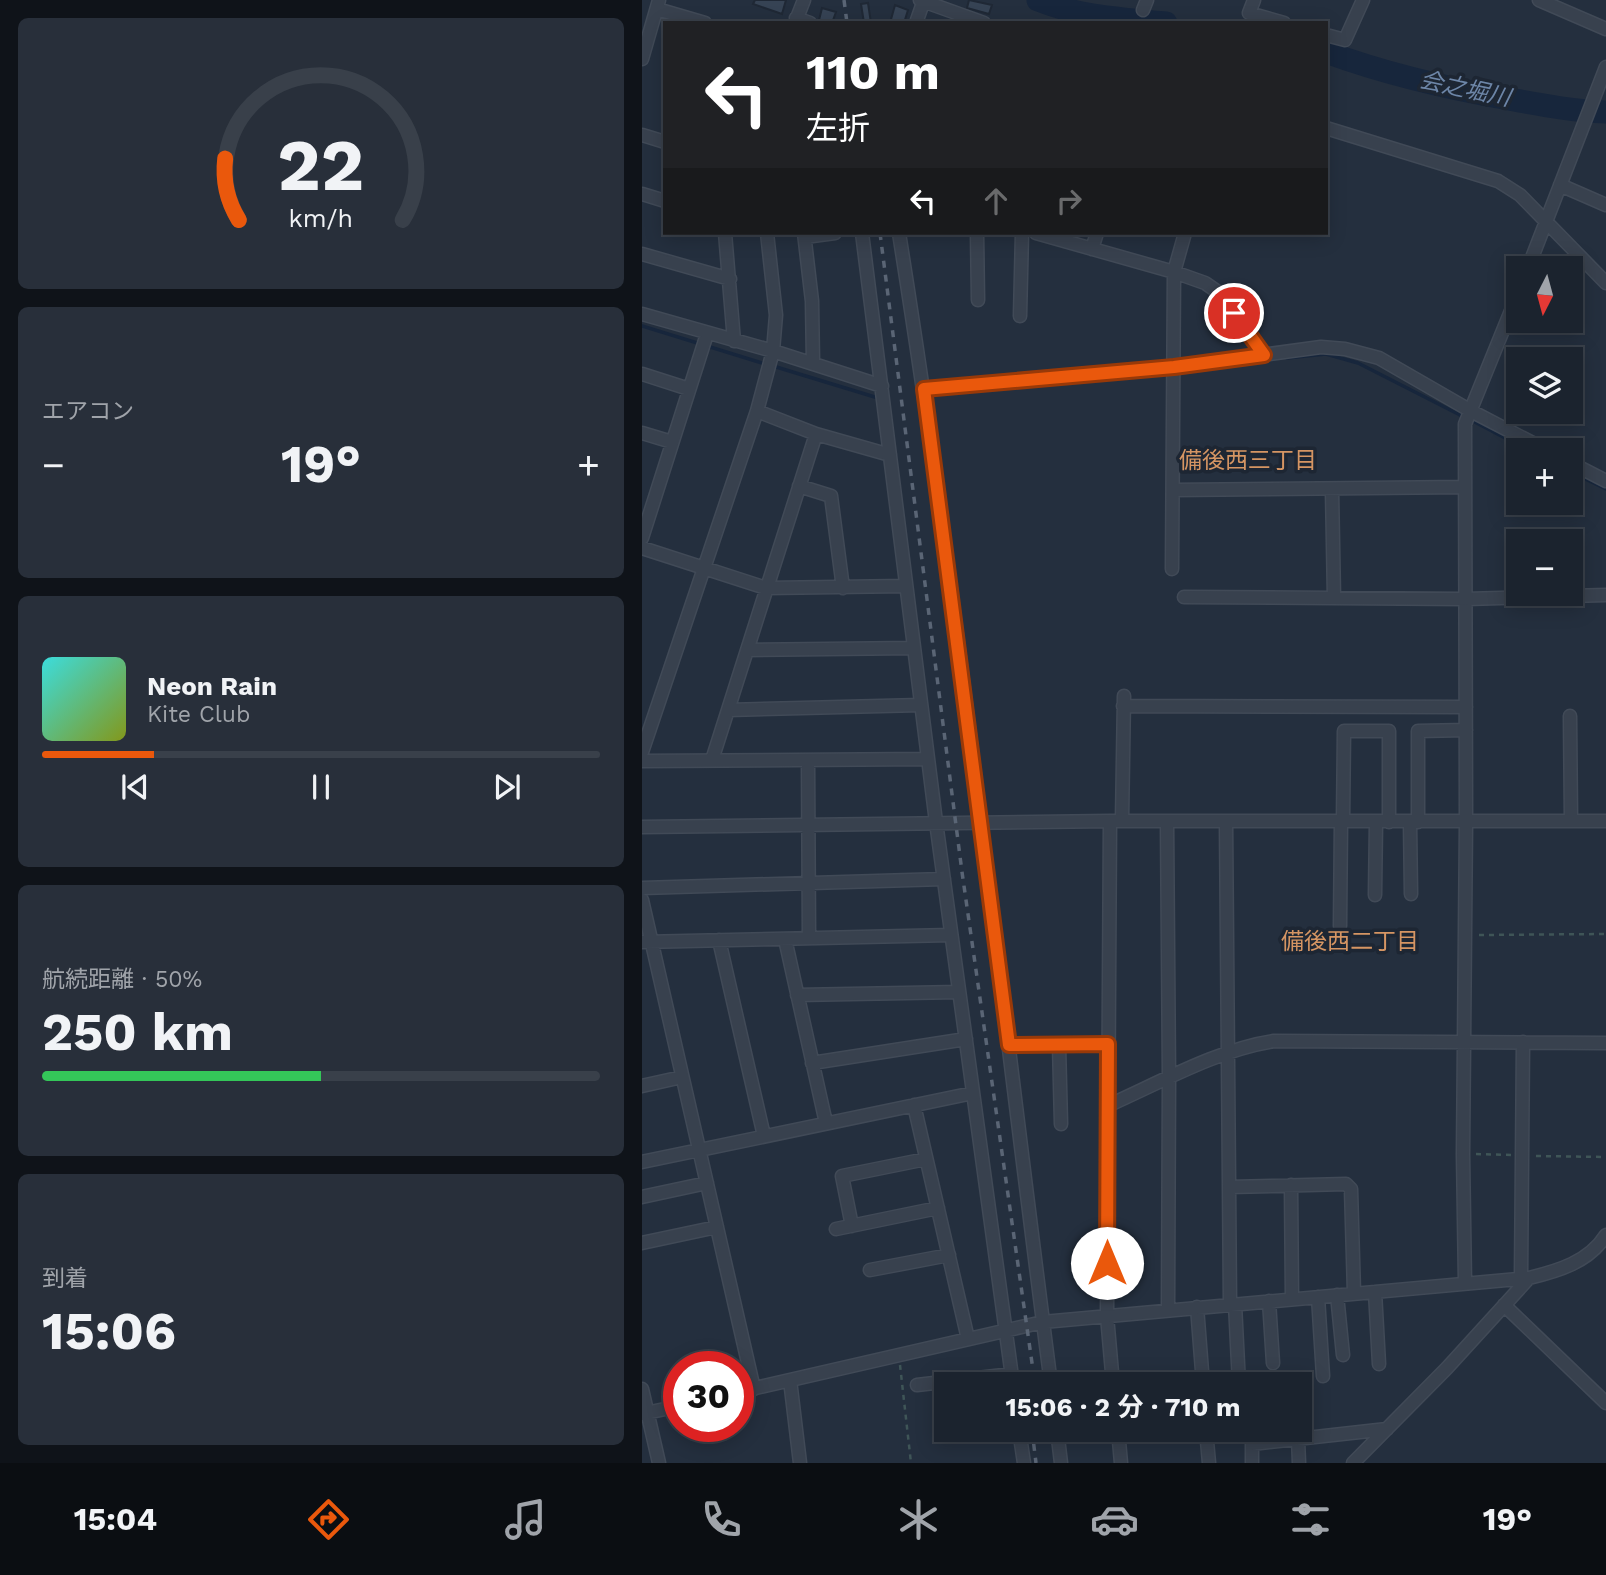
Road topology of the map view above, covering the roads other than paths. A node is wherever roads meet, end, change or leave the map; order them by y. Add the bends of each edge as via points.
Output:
1 (804, 0) edge
2 (922, 0) edge
3 (1254, 0) edge
4 (1363, 0) edge
5 (1539, 0) edge
6 (658, 4) edge
7 (795, 20) edge
8 (700, 21) edge
9 (917, 21) edge
10 (978, 21) edge
11 (1277, 21) edge
12 (1606, 29) edge
13 (1328, 36) edge
14 (642, 59) edge
15 (1606, 67) edge
16 (1328, 129) edge
17 (642, 135) edge
18 (663, 141) edge
19 (1560, 185) junction
20 (642, 194) edge
21 (663, 200) edge
22 (1606, 205) edge
23 (1546, 223) junction
24 (725, 235) edge
25 (767, 235) edge
26 (805, 235) edge
27 (862, 235) edge
28 (899, 235) edge
29 (977, 235) edge
30 (1022, 235) edge
31 (1052, 235) edge
32 (1096, 235) edge
33 (1184, 235) edge
34 (1092, 249) junction
35 (642, 254) edge
36 (1533, 256) edge
37 (1174, 272) junction
38 (730, 279) junction
39 (1606, 284) edge
40 (978, 300) dead end
41 (642, 314) edge
42 (1020, 316) dead end
43 (1506, 324) edge
44 (707, 334) junction
45 (734, 341) junction
46 (773, 351) junction
47 (1264, 355) junction
48 (813, 363) junction
49 (1174, 367) junction
50 (642, 374) edge
51 (882, 386) junction
52 (689, 389) junction
53 (924, 389) junction
54 (757, 411) junction
55 (1471, 411) junction
56 (642, 433) edge
57 (816, 434) junction
58 (1523, 438) edge
59 (672, 442) junction
60 (890, 455) junction
61 (1583, 469) edge
62 (1606, 481) edge
63 (799, 486) junction
64 (1465, 487) junction
65 (1173, 489) junction
66 (1332, 490) junction
67 (642, 492) edge
68 (655, 496) junction
69 (642, 538) edge
70 (642, 548) edge
71 (705, 568) junction
72 (1172, 569) dead end
73 (906, 586) junction
74 (766, 588) junction
75 (843, 588) junction
76 (1606, 595) edge
77 (1184, 597) dead end
78 (1334, 598) junction
79 (1466, 599) junction
80 (914, 648) junction
81 (747, 650) junction
82 (921, 705) junction
83 (1466, 707) junction
84 (728, 710) junction
85 (1571, 716) dead end
86 (1466, 730) junction
87 (642, 752) edge
88 (928, 759) junction
89 (712, 760) junction
90 (808, 760) junction
91 (642, 761) edge
92 (1116, 821) junction
93 (1167, 821) junction
94 (1226, 821) junction
95 (1342, 821) junction
96 (1571, 821) junction
97 (1606, 821) edge
98 (936, 822) junction
99 (1383, 822) junction
100 (1414, 822) junction
101 (1466, 822) junction
102 (982, 823) junction
103 (809, 824) junction
104 (642, 827) edge
105 (944, 879) junction
106 (809, 883) junction
107 (642, 888) edge
108 (1410, 894) dead end
109 (1375, 895) dead end
110 (642, 900) edge
111 (1340, 926) dead end
112 (951, 936) junction
113 (809, 938) junction
114 (785, 939) junction
115 (719, 940) junction
116 (647, 941) edge
117 (959, 992) junction
118 (797, 995) junction
119 (966, 1039) junction
120 (1464, 1042) junction
121 (1523, 1042) junction
122 (1606, 1043) edge
123 (1108, 1044) junction
124 (1009, 1045) junction
125 (1059, 1045) junction
126 (1228, 1052) junction
127 (812, 1063) junction
128 (682, 1077) junction
129 (1169, 1078) junction
130 (642, 1086) edge
131 (973, 1093) junction
132 (914, 1105) junction
133 (1108, 1106) junction
134 (826, 1124) junction
135 (1061, 1124) dead end
136 (764, 1136) junction
137 (699, 1150) junction
138 (926, 1159) junction
139 (642, 1163) edge
140 (707, 1183) junction
141 (1291, 1185) junction
142 (1229, 1187) junction
143 (642, 1197) edge
144 (938, 1208) junction
145 (853, 1226) junction
146 (717, 1227) junction
147 (836, 1229) dead end
148 (1606, 1235) edge
149 (642, 1242) edge
150 (949, 1255) junction
151 (870, 1270) dead end
152 (1525, 1278) junction
153 (1465, 1283) junction
154 (1375, 1292) junction
155 (1354, 1293) junction
156 (1337, 1295) junction
157 (1318, 1297) junction
158 (1292, 1299) junction
159 (1269, 1301) junction
160 (1233, 1304) junction
161 (1504, 1305) junction
162 (1197, 1307) junction
163 (1168, 1310) junction
164 (1107, 1316) junction
165 (1043, 1322) junction
166 (1005, 1331) junction
167 (968, 1339) junction
168 (745, 1351) edge
169 (1343, 1355) dead end
170 (1273, 1363) dead end
171 (1379, 1364) dead end
172 (1011, 1372) edge
173 (1049, 1372) edge
174 (1112, 1372) edge
175 (1202, 1372) edge
176 (1238, 1372) edge
177 (1323, 1376) dead end
178 (790, 1380) junction
179 (934, 1384) edge
180 (917, 1385) dead end
181 (642, 1388) edge
182 (754, 1389) edge
183 (1606, 1403) edge
184 (663, 1410) edge
185 (645, 1414) edge
186 (1387, 1429) junction
187 (1312, 1437) edge
188 (1021, 1442) edge
189 (1058, 1442) edge
190 (1119, 1442) edge
191 (1207, 1442) edge
192 (1270, 1442) edge
193 (1298, 1442) edge
194 (659, 1463) edge
195 (800, 1463) edge
196 (1024, 1463) edge
197 (1061, 1463) edge
198 (1121, 1463) edge
199 (1209, 1463) edge
200 (1252, 1463) edge
201 (1299, 1463) edge
202 (1353, 1463) edge

1 - 7 street
2 - 9 street
2 - 10 street
3 - 11 street via 1249,13
4 - 13 street via 1346,40
5 - 12 street
6 - 8 street
6 - 14 street
15 - 19 street
16 - 23 street via 1498,181 1520,195
17 - 18 street
19 - 22 street
19 - 23 street
20 - 21 street
23 - 36 street
23 - 39 street
24 - 38 street
25 - 46 street via 776,315
26 - 48 street
27 - 51 street
28 - 53 street
29 - 40 street
30 - 42 street
31 - 34 street
32 - 34 street
33 - 37 street
34 - 37 street
35 - 38 street
37 - 47 street via 1218,292
37 - 49 street
38 - 45 street
41 - 44 street
43 - 55 street
44 - 45 street
44 - 52 street
45 - 46 street
46 - 48 street
46 - 54 street
47 - 49 street
47 - 55 street via 1321,347 1357,352 1379,358
48 - 51 street
49 - 53 street
49 - 65 street
50 - 52 street
51 - 60 street
52 - 59 street
53 - 102 street
54 - 57 street
54 - 71 street
55 - 58 street
55 - 64 street via 1465,424
56 - 59 street
57 - 60 street
57 - 63 street
59 - 68 street
60 - 73 street
61 - 62 street
63 - 74 street
63 - 75 street via 831,496
64 - 66 street
64 - 79 street
65 - 66 street
65 - 72 street
66 - 78 street
67 - 68 street
68 - 69 street
70 - 71 street
71 - 74 street
71 - 87 street
73 - 75 street
73 - 80 street
74 - 75 street
74 - 81 street
76 - 79 street
77 - 78 street
78 - 79 street
79 - 83 street
80 - 81 street
80 - 82 street
81 - 84 street
82 - 84 street
82 - 88 street
83 - 86 street
83 - 92 street via 1124,701
84 - 89 street
85 - 96 street
86 - 100 street via 1418,731
86 - 101 street
88 - 90 street
88 - 98 street
89 - 90 street
89 - 91 street
90 - 103 street
92 - 93 street
92 - 102 street
92 - 123 street
93 - 94 street
93 - 129 street
94 - 95 street
94 - 126 street
95 - 99 street
95 - 99 street via 1344,731 1389,731
95 - 111 street
96 - 97 street
96 - 101 street
98 - 102 street
98 - 103 street
98 - 105 street
99 - 100 street
99 - 109 street
100 - 101 street
100 - 108 street
101 - 120 street
102 - 124 street
103 - 104 street
103 - 106 street
105 - 106 street
105 - 112 street
106 - 107 street
106 - 113 street
110 - 116 street
112 - 113 street
112 - 117 street
113 - 114 street
114 - 115 street
114 - 118 street
115 - 116 street
115 - 136 street
116 - 128 street
117 - 118 street
117 - 119 street
118 - 127 street
119 - 127 street
119 - 131 street
120 - 121 street
120 - 126 street via 1274,1041
120 - 153 street
121 - 122 street
121 - 152 street
123 - 125 street
123 - 133 street
124 - 125 street
124 - 165 street
125 - 135 street
126 - 129 street
126 - 142 street
127 - 134 street
128 - 130 street
128 - 137 street
129 - 133 street
129 - 163 street
131 - 132 street
131 - 166 street
132 - 134 street
132 - 138 street
133 - 164 street
134 - 136 street
136 - 137 street
137 - 139 street
137 - 140 street
138 - 144 street
138 - 145 street via 842,1176
140 - 143 street
140 - 146 street
141 - 142 street
141 - 155 street via 1346,1184 1351,1189
141 - 158 street
142 - 160 street
144 - 145 street
144 - 150 street
145 - 147 street
146 - 149 street
146 - 168 street
148 - 152 street via 1582,1259 1557,1272
150 - 151 street
150 - 167 street
152 - 153 street
152 - 161 street
153 - 154 street
154 - 155 street
154 - 171 street
155 - 156 street
156 - 157 street
156 - 169 street
157 - 158 street
157 - 177 street
158 - 159 street
159 - 160 street
159 - 170 street
160 - 162 street
160 - 176 street
161 - 183 street
161 - 186 street
162 - 163 street
162 - 175 street
163 - 164 street
164 - 165 street
164 - 174 street
165 - 166 street
165 - 173 street
166 - 167 street
166 - 172 street
167 - 178 street
178 - 182 street
178 - 195 street
179 - 180 street
181 - 185 street
184 - 185 street
185 - 194 street
186 - 187 street
186 - 202 street
188 - 196 street
189 - 197 street
190 - 198 street
191 - 199 street
192 - 200 street via 1252,1444
193 - 201 street

